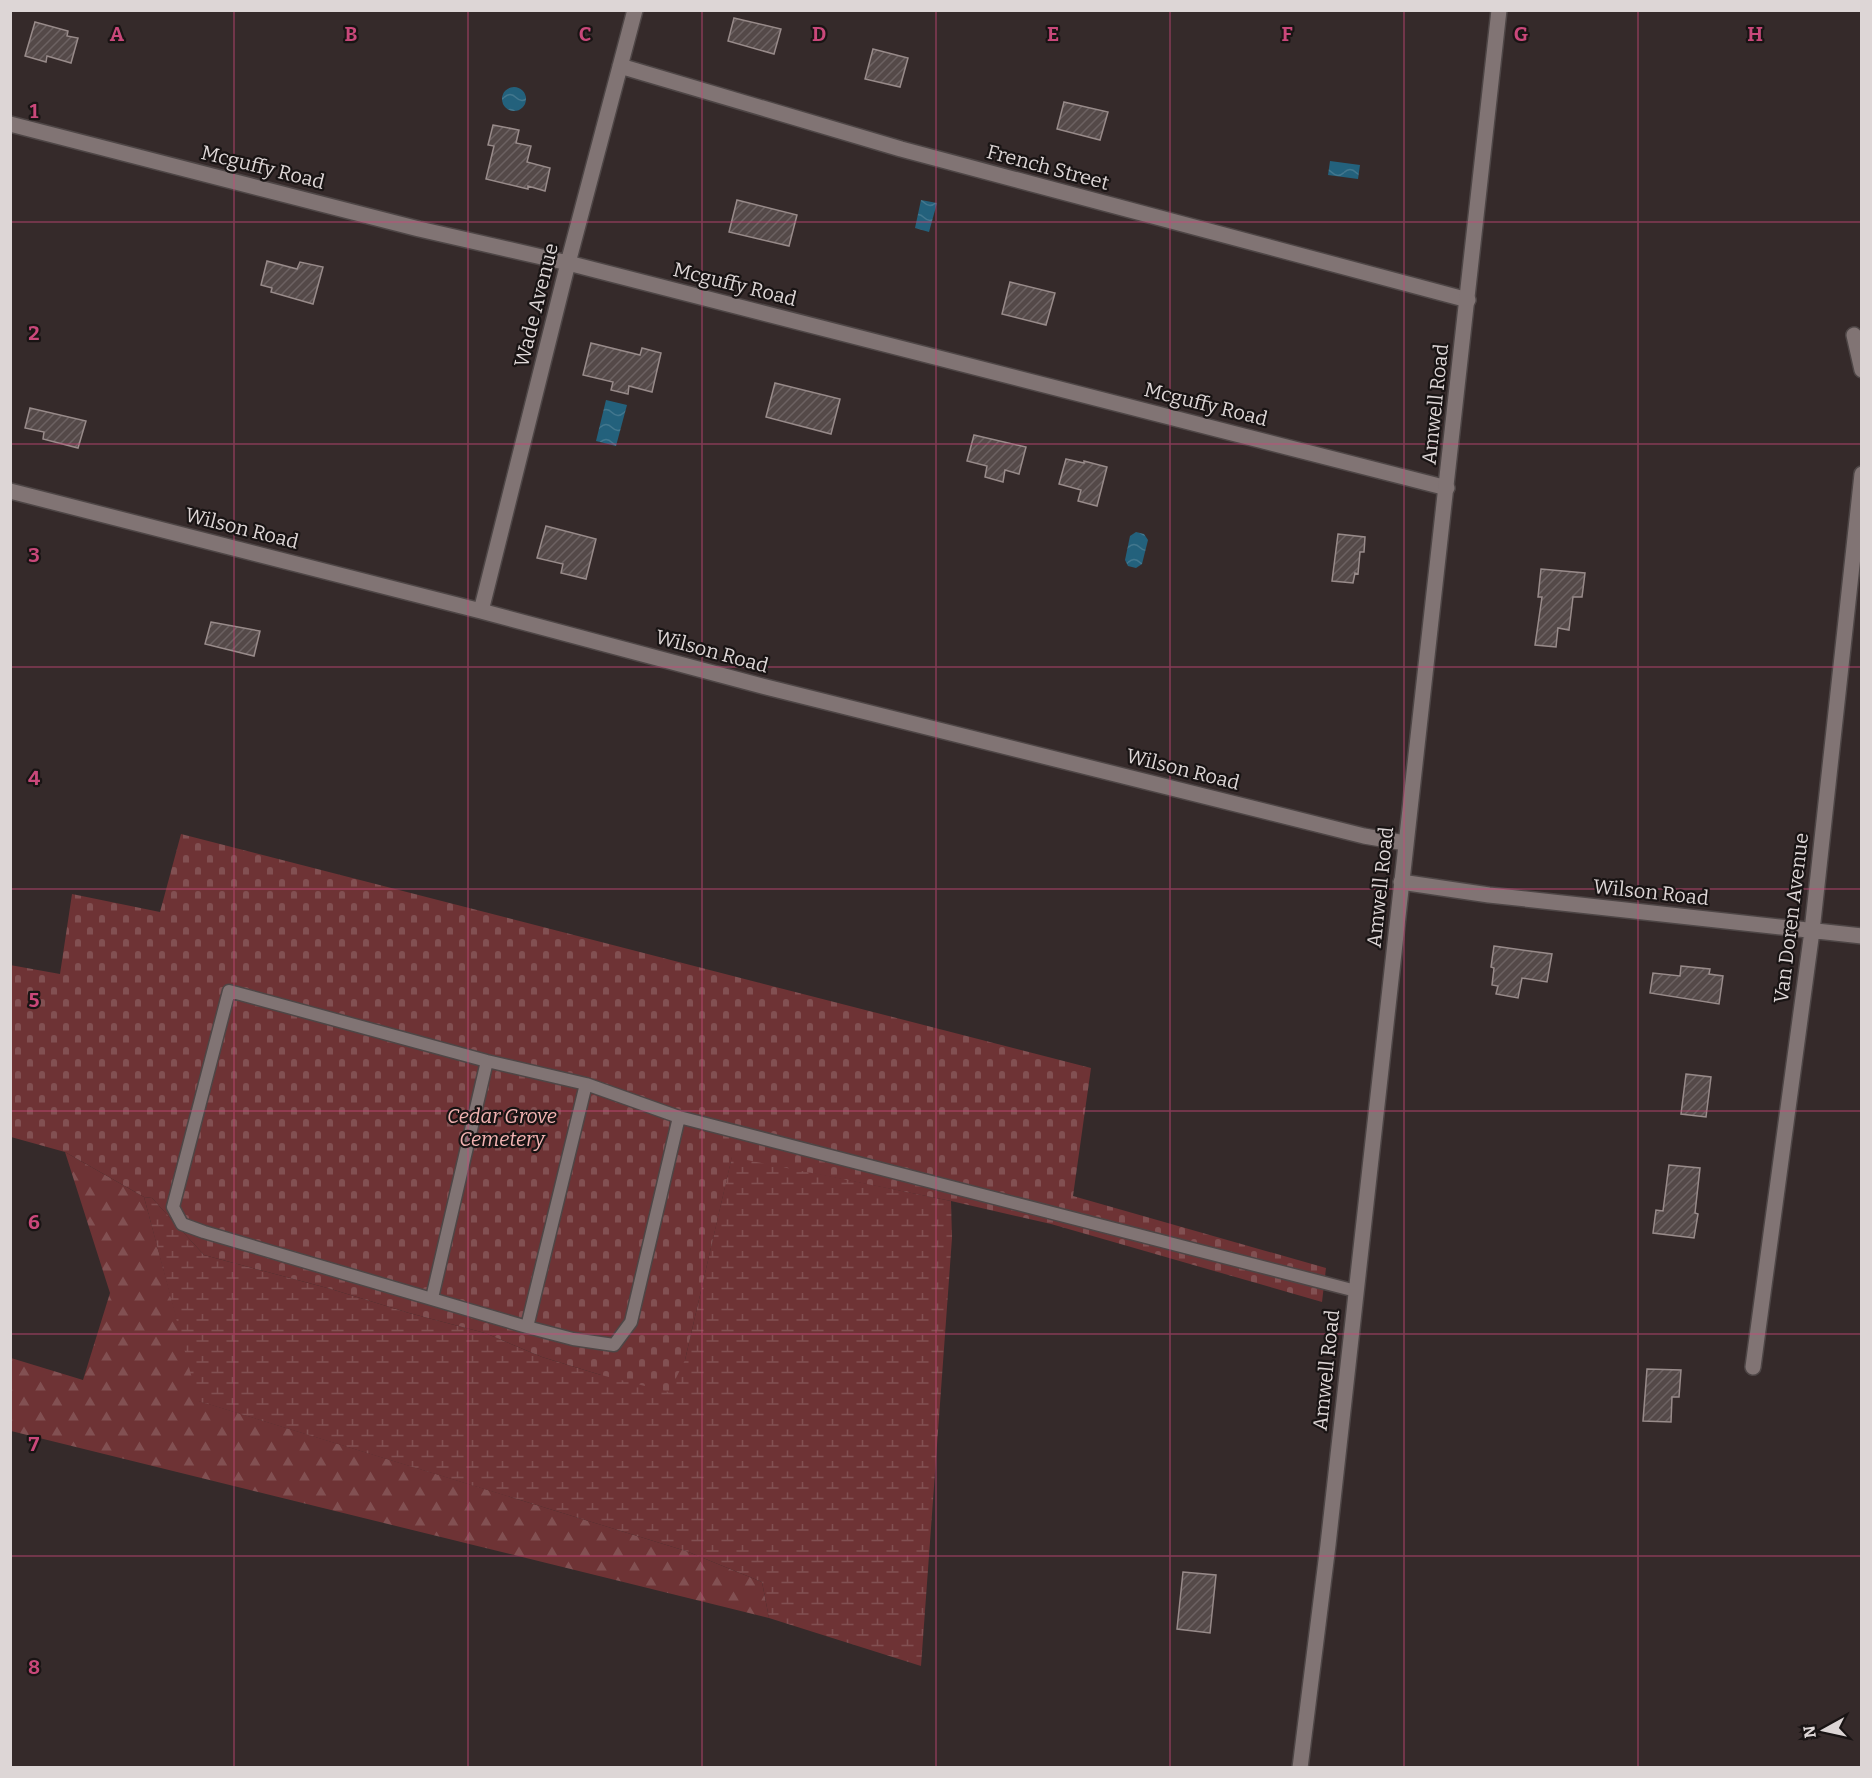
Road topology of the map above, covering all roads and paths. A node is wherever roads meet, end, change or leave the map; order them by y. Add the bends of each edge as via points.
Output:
1 (635, 10) edge
2 (1499, 10) edge
3 (620, 66) junction
4 (10, 124) edge
5 (568, 263) junction
6 (1468, 300) junction
7 (1854, 335) dead end
8 (1862, 370) edge
9 (1862, 474) edge
10 (1447, 488) junction
11 (10, 491) edge
12 (481, 611) junction
13 (1405, 843) junction
14 (1401, 882) junction
15 (1812, 931) junction
16 (1862, 936) edge
17 (487, 1061) junction
18 (586, 1084) junction
19 (679, 1118) junction
20 (1356, 1291) junction
21 (432, 1298) junction
22 (527, 1327) junction
23 (1753, 1367) dead end
24 (1300, 1767) edge

1 - 3 street, Wade Avenue
2 - 6 street, Amwell Road
3 - 5 street, Wade Avenue
3 - 6 street, French Street via 901,149
4 - 5 street, Mcguffy Road via 419,229
5 - 10 street, Mcguffy Road
5 - 12 street, Wade Avenue
6 - 10 street, Amwell Road
7 - 8 street
9 - 15 street, Van Doren Avenue
10 - 13 street, Amwell Road
11 - 12 street, Wilson Road
12 - 13 street, Wilson Road via 812,698
13 - 14 street, Amwell Road
14 - 15 street, Wilson Road
14 - 20 street, Amwell Road
15 - 16 street, Wilson Road
15 - 23 street, Van Doren Avenue
17 - 18 lane
17 - 21 lane
17 - 21 lane via 229,991 173,1207 182,1224 204,1232
18 - 19 lane
18 - 22 lane
19 - 20 lane
19 - 22 lane via 631,1322 614,1345
20 - 24 street, Amwell Road
21 - 22 lane

